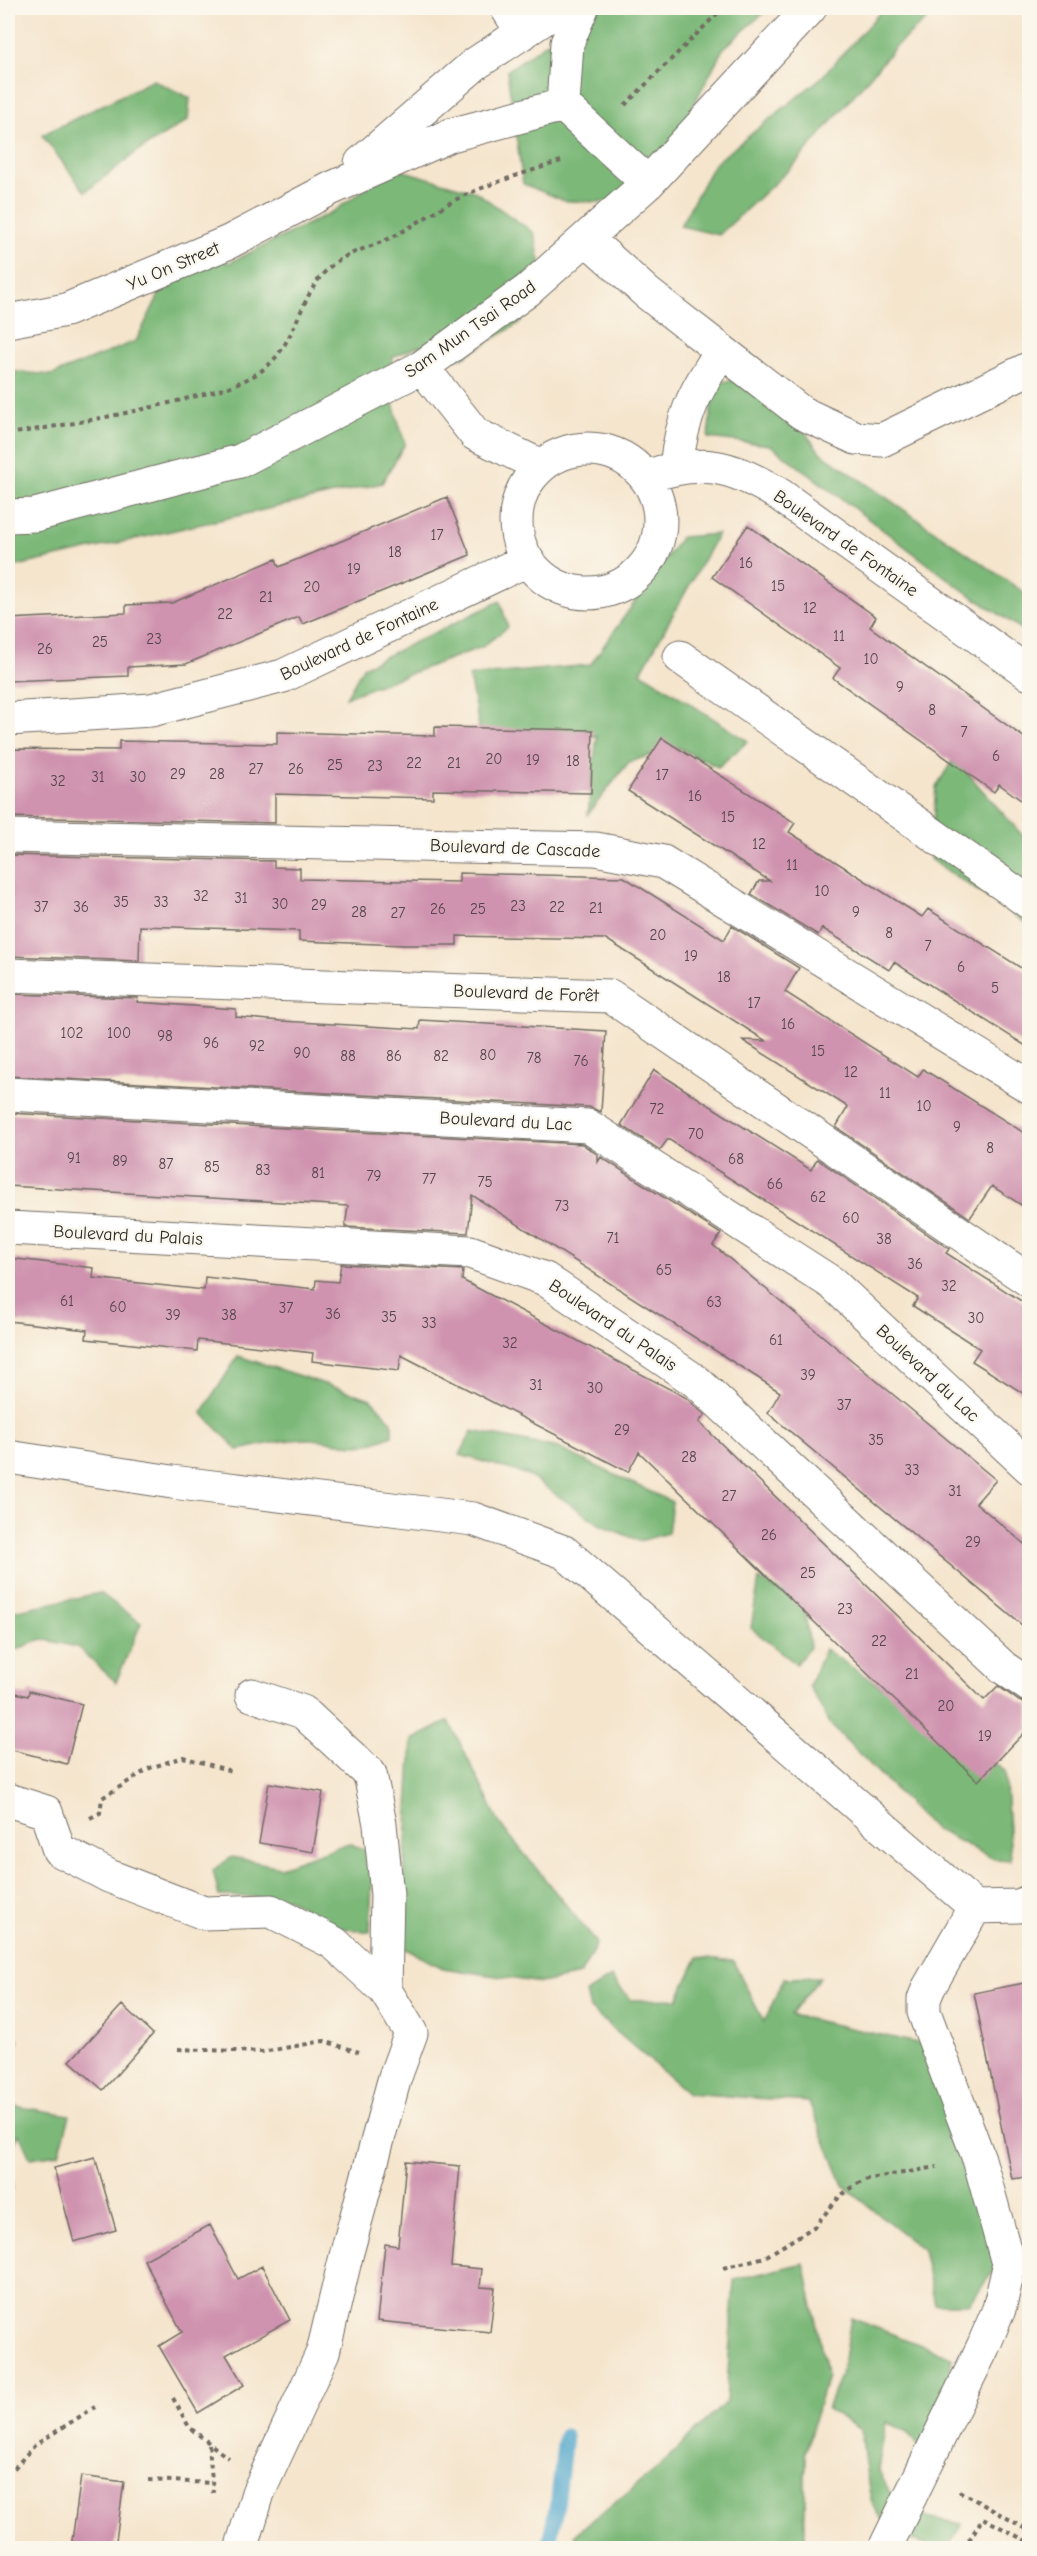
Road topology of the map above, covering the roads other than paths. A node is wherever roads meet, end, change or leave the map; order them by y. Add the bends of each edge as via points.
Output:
1 (560, 8) edge
2 (582, 8) edge
3 (810, 8) edge
4 (515, 20) edge
5 (563, 105) junction
6 (648, 183) junction
7 (330, 189) junction
8 (587, 238) junction
9 (8, 321) edge
10 (721, 352) junction
11 (422, 367) junction
12 (1029, 368) edge
13 (541, 466) junction
14 (676, 467) junction
15 (645, 477) junction
16 (8, 516) edge
17 (527, 560) junction
18 (680, 657) dead end
19 (1029, 674) edge
20 (8, 718) edge
21 (8, 836) edge
22 (1029, 903) edge
23 (8, 975) edge
24 (1029, 1087) edge
25 (8, 1094) edge
26 (8, 1228) edge
27 (1029, 1281) edge
28 (8, 1457) edge
29 (1029, 1468) edge
30 (1029, 1686) edge
31 (252, 1695) dead end
32 (8, 1800) edge
33 (1029, 1900) edge
34 (975, 1907) junction
35 (385, 1990) junction
36 (246, 2548) edge
37 (885, 2548) edge

1 - 4 street, Yu On Street
2 - 5 street via 567,43
3 - 6 street, Sam Mun Tsai Road
4 - 7 street, Yu On Street via 475,64
5 - 6 street
5 - 7 street, Yu On Street via 451,135
6 - 8 street, Sam Mun Tsai Road
7 - 9 street, Yu On Street via 229,242 66,310
8 - 10 street via 647,294
8 - 11 street, Sam Mun Tsai Road via 528,290
10 - 12 street via 802,413 856,438 882,440
10 - 14 street via 694,393 680,437
11 - 13 street via 476,434
11 - 16 street, Sam Mun Tsai Road via 240,461 35,515
13 - 15 street via 561,454 584,449 606,451 627,460
13 - 17 street via 519,500 516,520
14 - 15 street, Boulevard de Fontaine
14 - 19 street, Boulevard de Fontaine via 713,466 748,476
15 - 17 street via 656,496 660,519 657,542 646,564 630,580 609,590 586,594 563,590 542,578
17 - 20 street, Boulevard de Fontaine via 283,676 151,710
18 - 22 street
21 - 24 street, Boulevard de Cascade via 596,849 663,862
23 - 27 street, Boulevard de Forêt via 610,996
25 - 29 street, Boulevard du Lac via 588,1126 832,1283
26 - 30 street, Boulevard du Palais via 470,1252 545,1279 697,1382 1004,1668
28 - 34 street via 172,1482 474,1519 564,1552
31 - 35 street via 303,1712 370,1774 387,1895
32 - 35 street via 46,1812 59,1850 109,1876 204,1913 271,1911 334,1943
33 - 34 street via 1019,1906
34 - 37 street via 929,1987 924,2012 979,2159 1009,2267 999,2308 983,2347
35 - 36 street via 411,2033 347,2252 323,2352 263,2483 243,2543

